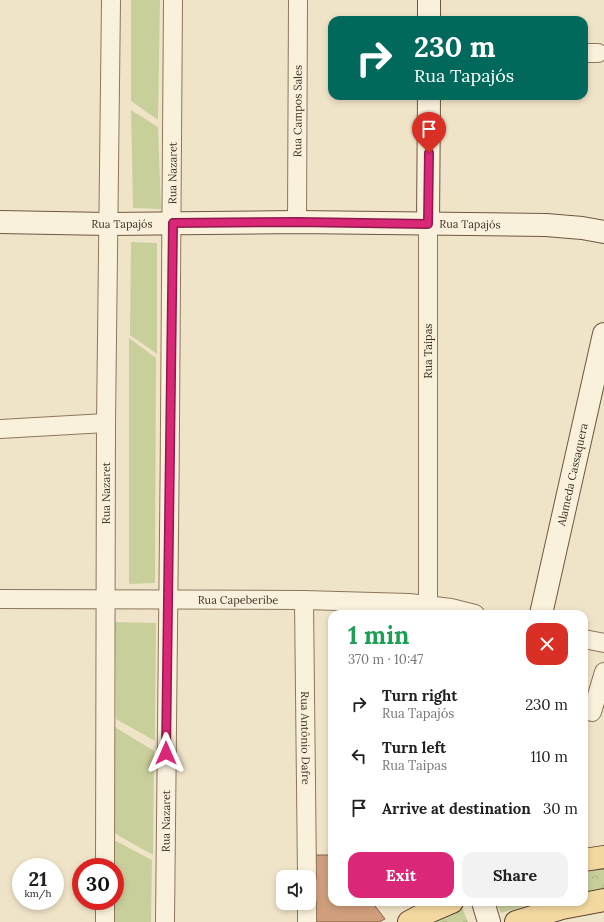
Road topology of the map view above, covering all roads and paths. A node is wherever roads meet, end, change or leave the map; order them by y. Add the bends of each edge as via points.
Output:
1 (111, 0) edge
2 (173, 0) edge
3 (298, 0) edge
4 (429, 0) edge
5 (429, 16) edge
6 (429, 100) edge
7 (0, 222) edge
8 (297, 222) junction
9 (173, 223) junction
10 (108, 224) junction
11 (428, 224) junction
12 (604, 232) edge
13 (604, 334) edge
14 (106, 423) junction
15 (0, 429) edge
16 (105, 598) junction
17 (0, 599) edge
18 (167, 600) junction
19 (304, 600) junction
20 (428, 605) junction
21 (454, 610) edge
22 (542, 610) edge
23 (588, 640) edge
24 (604, 643) edge
25 (604, 672) edge
26 (592, 712) dead end
27 (604, 857) edge
28 (105, 858) edge
29 (588, 859) edge
30 (307, 870) edge
31 (604, 900) edge
32 (588, 903) edge
33 (443, 906) edge
34 (484, 906) edge
35 (572, 906) edge
36 (105, 910) edge
37 (307, 910) edge
38 (105, 922) edge
39 (165, 922) edge
40 (307, 922) edge
41 (409, 922) edge
42 (489, 922) edge
43 (516, 922) edge

1 - 10 street, Rua Nazaret
2 - 9 street, Rua Nazaret
3 - 8 street, Rua Campos Sales
4 - 5 street
6 - 11 street, Rua Taipas
7 - 10 street, Rua Tapajós
8 - 9 street, Rua Tapajós
8 - 11 street, Rua Tapajós
9 - 10 street, Rua Tapajós
9 - 18 street, Rua Nazaret
10 - 14 street, Rua Nazaret
11 - 12 street, Rua Tapajós via 546,225
11 - 20 street, Rua Taipas
13 - 22 street, Alameda Cassaquera
14 - 15 street
14 - 16 street, Rua Nazaret
16 - 17 street, Rua Capeberibe
16 - 18 street, Rua Capeberibe
16 - 28 street, Rua Nazaret
18 - 19 street, Rua Capeberibe
18 - 39 street, Rua Nazaret
19 - 20 street, Rua Capeberibe
19 - 30 street, Rua Antônio Dafre
20 - 21 street, Rua Capeberibe
23 - 24 street
25 - 26 street
27 - 29 main road
31 - 32 main road
33 - 41 main road
34 - 42 street
35 - 43 main road
36 - 38 street
37 - 40 street

